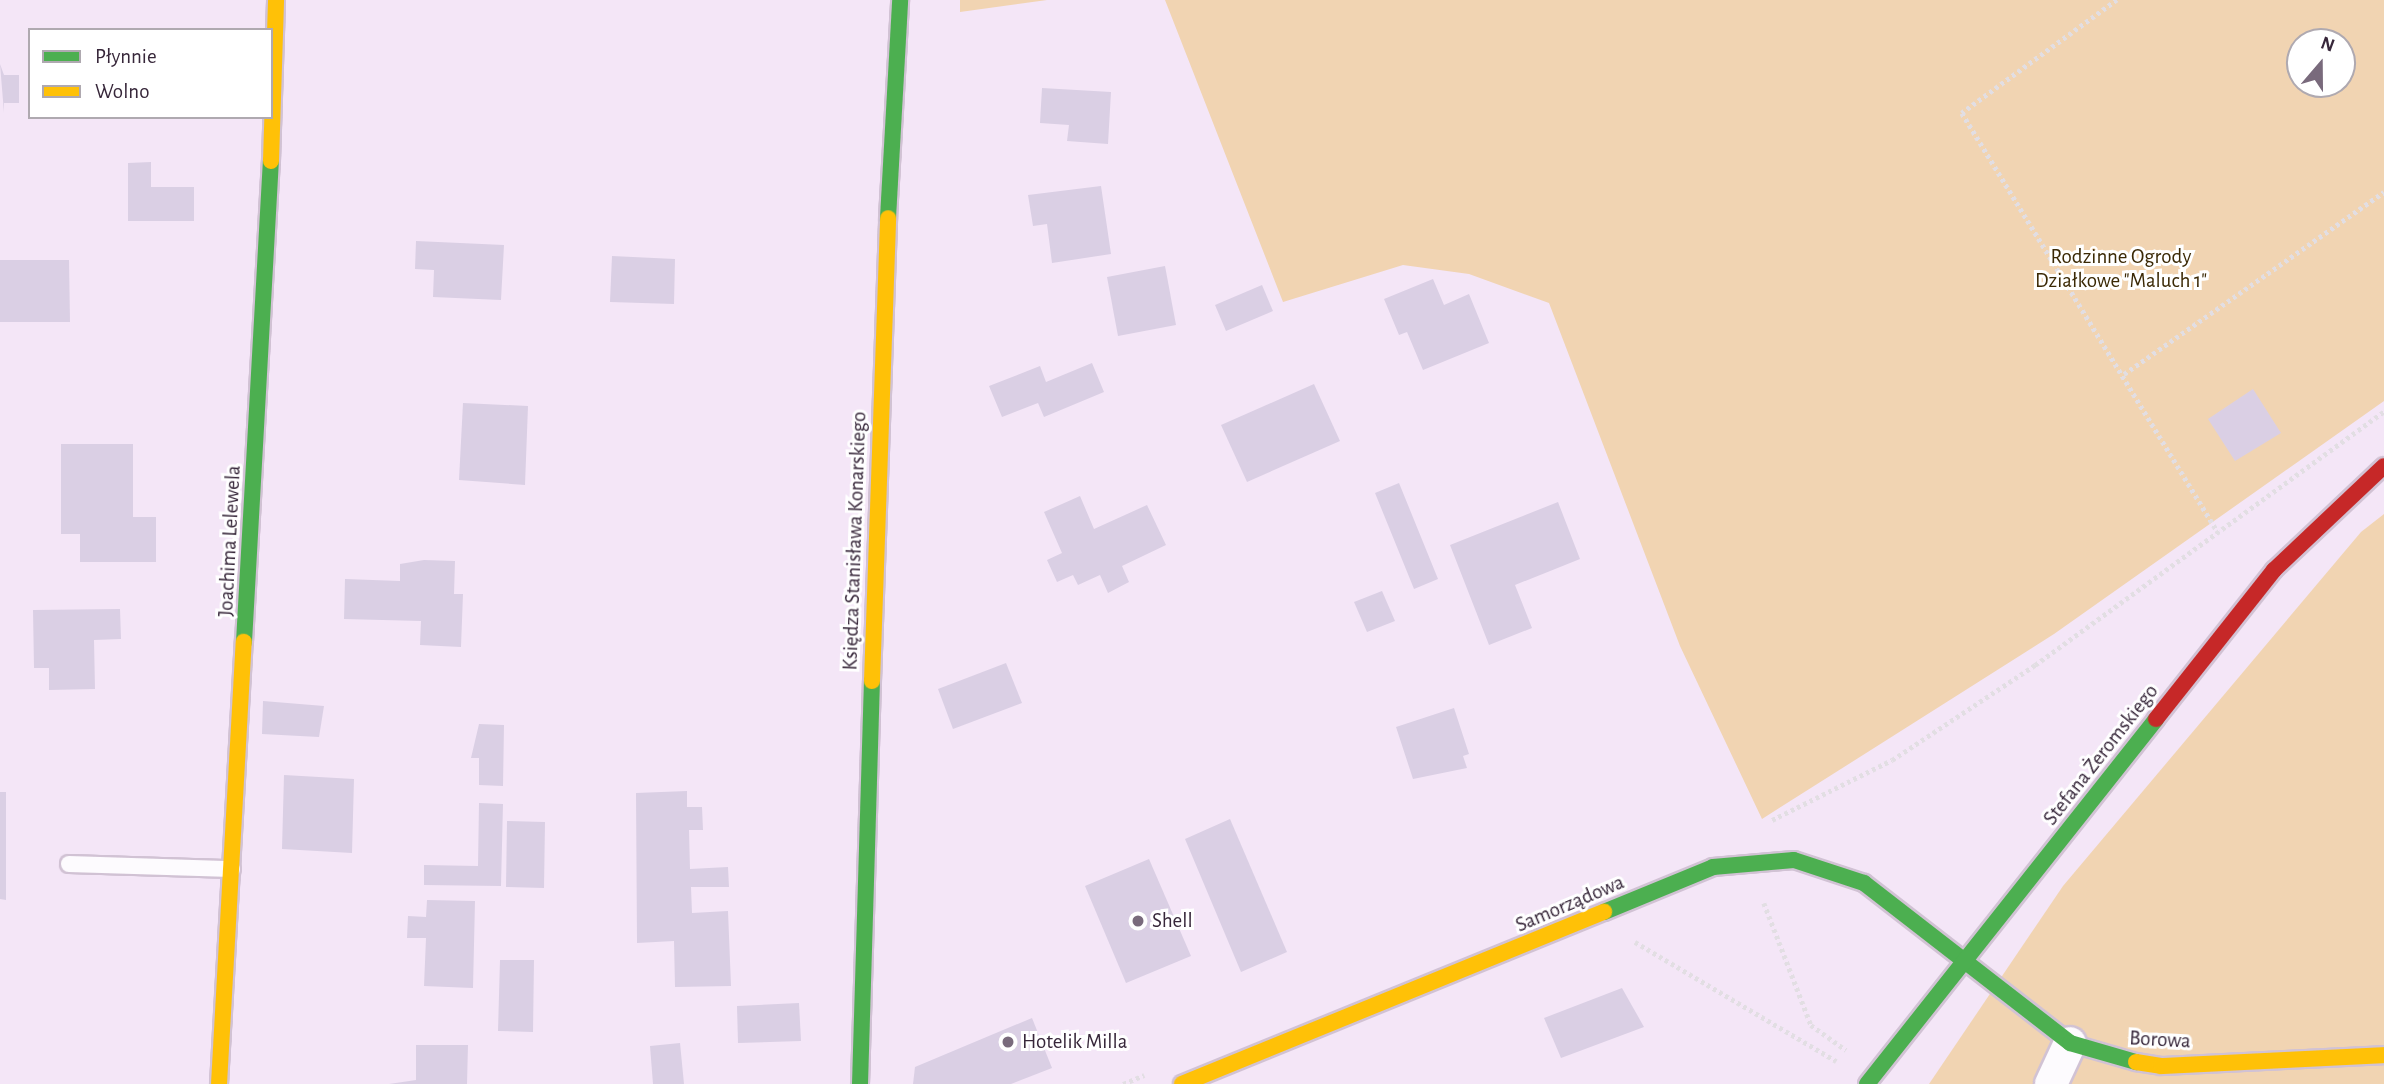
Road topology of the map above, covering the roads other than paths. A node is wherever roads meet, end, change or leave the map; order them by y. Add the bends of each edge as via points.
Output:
1 (276, 0) edge
2 (900, 0) edge
3 (273, 97) edge
4 (272, 119) edge
5 (2384, 466) edge
6 (69, 864) dead end
7 (232, 869) junction
8 (1966, 959) junction
9 (2070, 1043) junction
10 (2384, 1055) edge
11 (219, 1084) edge
12 (860, 1084) edge
13 (1182, 1084) edge
14 (1867, 1084) edge
15 (2051, 1084) edge

1 - 3 street, Joachima Lelewela
2 - 12 street, Księdza Stanisława Konarskiego via 884,297
4 - 7 street, Joachima Lelewela
5 - 8 street, Stefana Żeromskiego via 2274,570
6 - 7 lane
7 - 11 street, Joachima Lelewela
8 - 9 street, Borowa
8 - 13 street, Samorządowa via 1864,883 1794,860 1713,867
8 - 14 street, Stefana Żeromskiego
9 - 10 street, Borowa via 2113,1058 2161,1066
9 - 15 street

